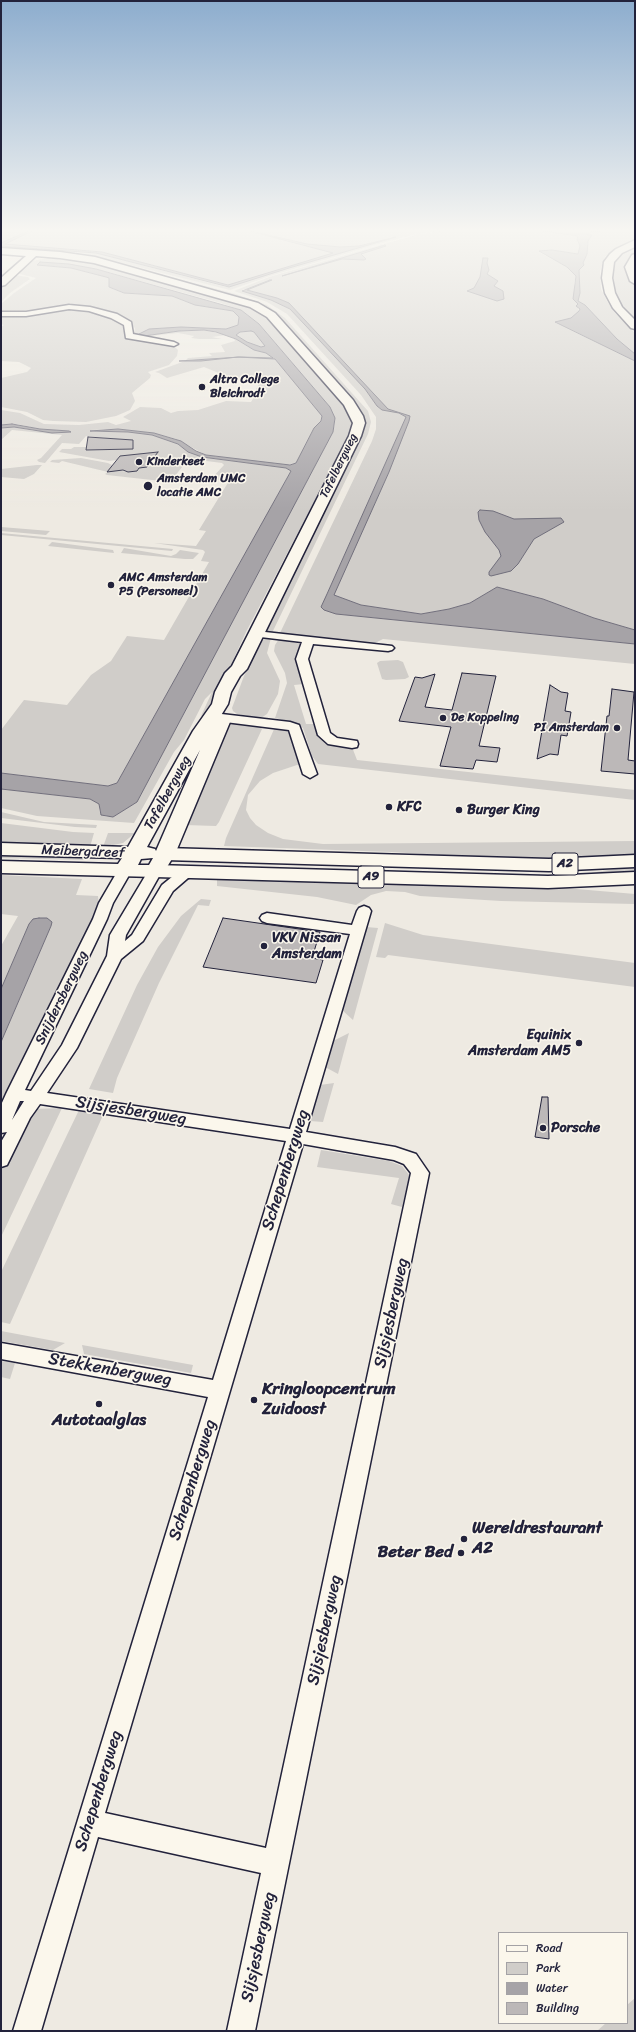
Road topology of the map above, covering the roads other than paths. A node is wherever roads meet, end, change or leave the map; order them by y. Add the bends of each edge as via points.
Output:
1 (126, 323) edge
2 (278, 323) edge
3 (174, 344) dead end
4 (256, 634) junction
5 (309, 640) junction
6 (388, 648) dead end
7 (218, 717) junction
8 (352, 744) dead end
9 (310, 774) dead end
10 (1, 849) edge
11 (135, 853) junction
12 (165, 854) junction
13 (635, 861) edge
14 (1, 867) edge
15 (125, 870) junction
16 (155, 871) junction
17 (191, 872) junction
18 (635, 878) edge
19 (364, 911) dead end
20 (267, 918) dead end
21 (357, 930) junction
22 (115, 956) junction
23 (14, 1094) junction
24 (36, 1096) junction
25 (1, 1127) edge
26 (296, 1137) junction
27 (1, 1160) edge
28 (1, 1351) edge
29 (220, 1390) junction
30 (89, 1822) junction
31 (276, 1863) junction
32 (27, 2031) edge
33 (241, 2031) edge

1 - 3 street via 130,331 129,336
2 - 4 main road, Tafelbergweg via 349,403 358,416 358,428
4 - 5 street
4 - 7 main road, Tafelbergweg via 239,669 240,675 233,697
5 - 6 street
5 - 8 street via 302,659 324,735 333,741
7 - 9 street via 295,728
7 - 11 main road, Tafelbergweg via 202,731
7 - 12 main road, Tafelbergweg
10 - 11 main road, Meibergdreef
11 - 12 main road, Meibergdreef
11 - 15 main road, Tafelbergweg
12 - 13 main road, A2 via 549,865
12 - 16 main road, Tafelbergweg
14 - 15 main road, Meibergdreef
15 - 16 main road, Meibergdreef
15 - 23 street, Snijdersbergweg via 106,903
16 - 17 main road, A9
16 - 22 street, Snijdersbergweg via 118,935
17 - 18 main road, A9 via 548,882
17 - 22 street, Snijdersbergweg via 167,888 138,938
19 - 21 street, Schepenbergweg
20 - 21 street
21 - 26 street, Schepenbergweg
22 - 24 street, Snijdersbergweg via 69,1048
23 - 24 street, Sijsjesbergweg
23 - 25 street, Snijdersbergweg
24 - 26 street, Sijsjesbergweg
24 - 27 street, Snijdersbergweg
26 - 29 street, Schepenbergweg
26 - 31 street, Sijsjesbergweg via 403,1156 415,1164 420,1178
28 - 29 street, Stekkenbergweg
29 - 30 street, Schepenbergweg
30 - 31 street
30 - 32 street, Schepenbergweg
31 - 33 street, Sijsjesbergweg

